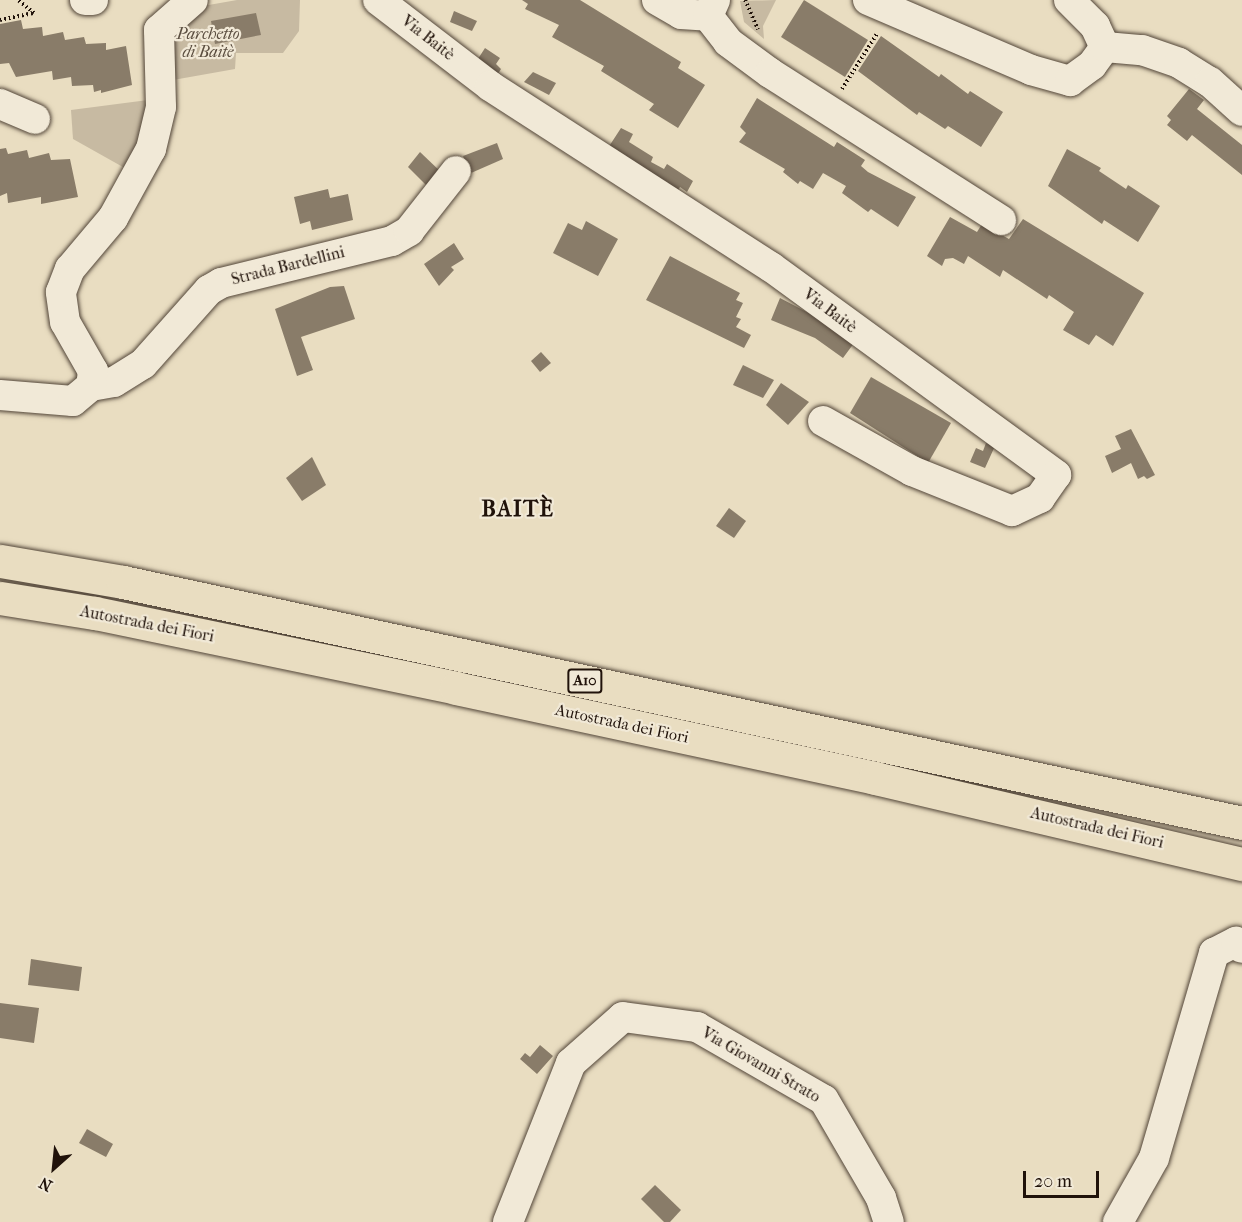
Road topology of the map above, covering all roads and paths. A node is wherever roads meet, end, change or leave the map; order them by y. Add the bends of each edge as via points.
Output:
1 (18, 0) edge
2 (85, 0) edge
3 (93, 0) edge
4 (193, 0) edge
5 (378, 0) edge
6 (657, 0) edge
7 (868, 0) edge
8 (1069, 0) edge
9 (711, 8) edge
10 (0, 20) edge
11 (877, 35) dead end
12 (1105, 47) junction
13 (842, 90) dead end
14 (0, 104) edge
15 (1242, 111) edge
16 (35, 119) dead end
17 (456, 171) dead end
18 (1001, 220) dead end
19 (91, 386) junction
20 (0, 395) edge
21 (823, 421) dead end
22 (0, 561) edge
23 (0, 598) edge
24 (1242, 823) edge
25 (1242, 864) edge
26 (1242, 948) edge
27 (508, 1222) edge
28 (889, 1222) edge
29 (1118, 1222) edge

1 - 10 path via 34,13
2 - 3 street
4 - 19 street via 159,30 160,107 151,149 113,218 70,269 61,292 65,322 93,371
5 - 21 street, Via Baitè via 490,86 771,267 1056,475 1040,498 1012,511 912,471
6 - 9 street via 681,14
7 - 12 street via 1031,70 1070,81 1092,64
8 - 12 street via 1095,26
9 - 18 street via 728,42 770,73
11 - 13 path
12 - 15 street via 1142,50 1179,63 1210,82
14 - 16 street
17 - 19 street, Strada Bardellini via 409,231 392,241 220,283 209,290 142,364 114,382
19 - 20 street via 73,401
22 - 24 highway, Autostrada dei Fiori / A10 via 123,582
23 - 25 highway, Autostrada dei Fiori / A10 via 95,613 456,688 1156,841
26 - 29 street via 1236,942 1214,953 1193,1013 1154,1158
27 - 28 street, Via Giovanni Strato via 571,1063 623,1017 697,1027 824,1100 881,1198

